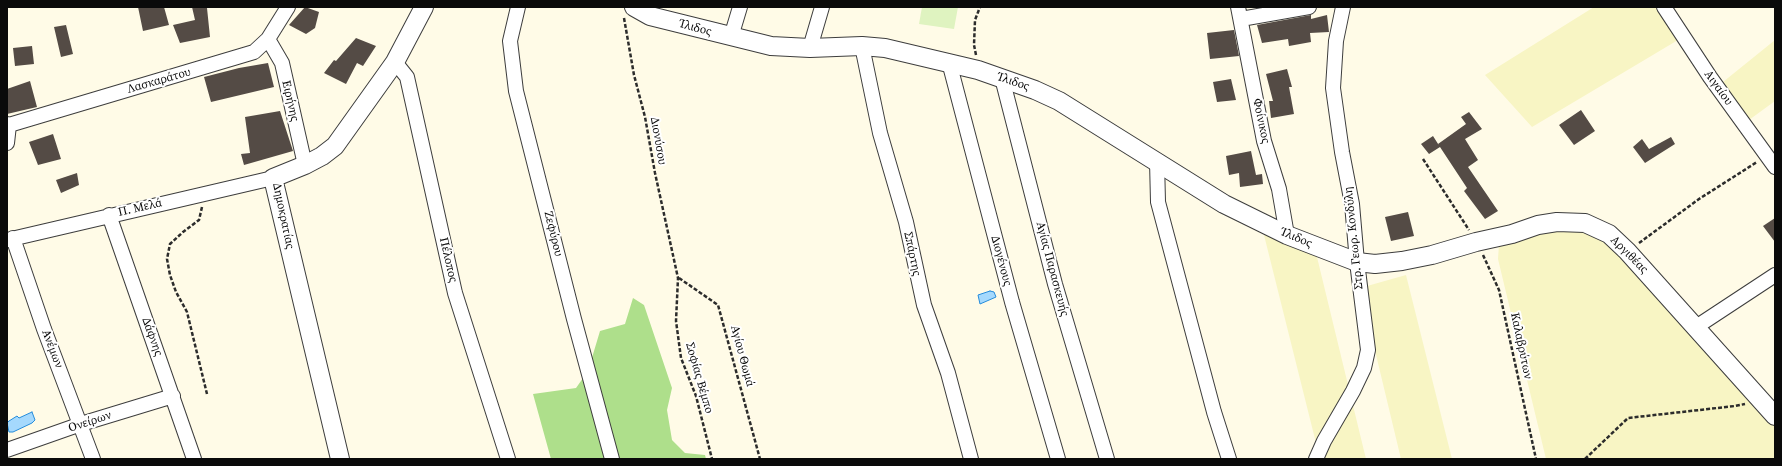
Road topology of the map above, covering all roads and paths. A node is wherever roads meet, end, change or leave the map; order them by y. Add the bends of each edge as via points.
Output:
1 (288, 7) edge
2 (424, 7) edge
3 (518, 7) edge
4 (740, 7) edge
5 (822, 7) edge
6 (980, 7) edge
7 (1309, 7) edge
8 (1344, 7) edge
9 (1664, 7) edge
10 (629, 11) edge
11 (1240, 13) edge
12 (731, 37) junction
13 (268, 39) junction
14 (862, 46) junction
15 (810, 48) junction
16 (395, 62) junction
17 (949, 62) junction
18 (978, 70) junction
19 (1002, 78) junction
20 (8, 124) edge
21 (7, 143) edge
22 (1767, 155) junction
23 (1423, 159) dead end
24 (1157, 161) junction
25 (305, 165) junction
26 (1775, 167) edge
27 (274, 178) junction
28 (200, 195) junction
29 (109, 215) junction
30 (1287, 235) junction
31 (10, 239) edge
32 (1476, 242) junction
33 (1628, 251) junction
34 (1357, 262) junction
35 (1775, 275) edge
36 (678, 278) junction
37 (1696, 327) junction
38 (207, 394) dead end
39 (173, 396) junction
40 (1759, 399) junction
41 (1775, 416) edge
42 (81, 424) junction
43 (7, 450) edge
44 (93, 459) edge
45 (194, 459) edge
46 (340, 459) edge
47 (508, 459) edge
48 (612, 459) edge
49 (712, 459) edge
50 (760, 459) edge
51 (971, 459) edge
52 (1058, 459) edge
53 (1107, 459) edge
54 (1229, 459) edge
55 (1316, 459) edge
56 (1536, 459) edge
57 (1585, 459) edge

1 - 13 street, Λασκαράτου
2 - 16 street, Δημοκρατίας
3 - 48 street, Ζεφύρου via 510,41 516,91
4 - 12 street
5 - 15 street
6 - 18 path via 975,20 974,44
7 - 11 street
8 - 34 street, Στρ. Γεωρ. Κονδύλη via 1336,41 1333,88 1352,204
9 - 22 street, Αιγαίου via 1710,77
10 - 12 street, Ίλιδος
10 - 36 path, Διονύσου via 634,75
11 - 30 street, Φοίνικος via 1264,140 1279,189
12 - 15 street, Ίλιδος via 771,46
13 - 20 street, Λασκαράτου via 254,52 240,57
13 - 25 street, Ειρήνης via 282,63
14 - 15 street, Ίλιδος
14 - 17 street, Ίλιδος via 885,48
14 - 51 street, Σπάρτης via 880,133 906,222 924,305 948,373
16 - 25 street, Δημοκρατίας via 335,146
16 - 47 street, Πέλοπος via 407,77 455,293
17 - 18 street, Ίλιδος
17 - 52 street, Διογένους via 1012,302
18 - 19 street, Ίλιδος
19 - 24 street, Ίλιδος via 1059,100
19 - 53 street, Αγίας Παρασκευής via 1055,284
20 - 21 street
22 - 26 street, Αιγαίου
22 - 33 path via 1699,199
23 - 32 path, Καλαβρύτων
24 - 30 street, Ίλιδος via 1224,204
24 - 54 street via 1158,202
25 - 27 street, Δημοκρατίας
27 - 28 street, Π. Μελά
27 - 46 street, Δημοκρατίας
28 - 29 street, Π. Μελά
28 - 38 path via 202,210 199,220 170,244 167,259 176,292 187,312
29 - 31 street, Π. Μελά
29 - 39 street, Δάφνης
30 - 34 street, Ίλιδος
31 - 42 street, Ανέμων
32 - 33 street, Αργιθέας via 1538,226 1570,221 1585,223 1608,234
32 - 34 street, Αργιθέας via 1402,261 1375,264
32 - 56 path, Καλαβρύτων via 1499,290
33 - 37 street, Αργιθέας
34 - 55 street, Στρ. Γεωρ. Κονδύλη via 1368,350 1364,368 1354,391
35 - 37 street
36 - 49 path, Σοφίας Βέμπο via 676,321 681,358 696,396
36 - 50 path, Αγίου Θωμά via 718,305
37 - 40 street, Αργιθέας
39 - 42 street, Ονείρων
39 - 45 street, Δάφνης
40 - 41 street, Αργιθέας
40 - 57 path via 1735,406 1628,418
42 - 43 street, Ονείρων
42 - 44 street, Ανέμων

